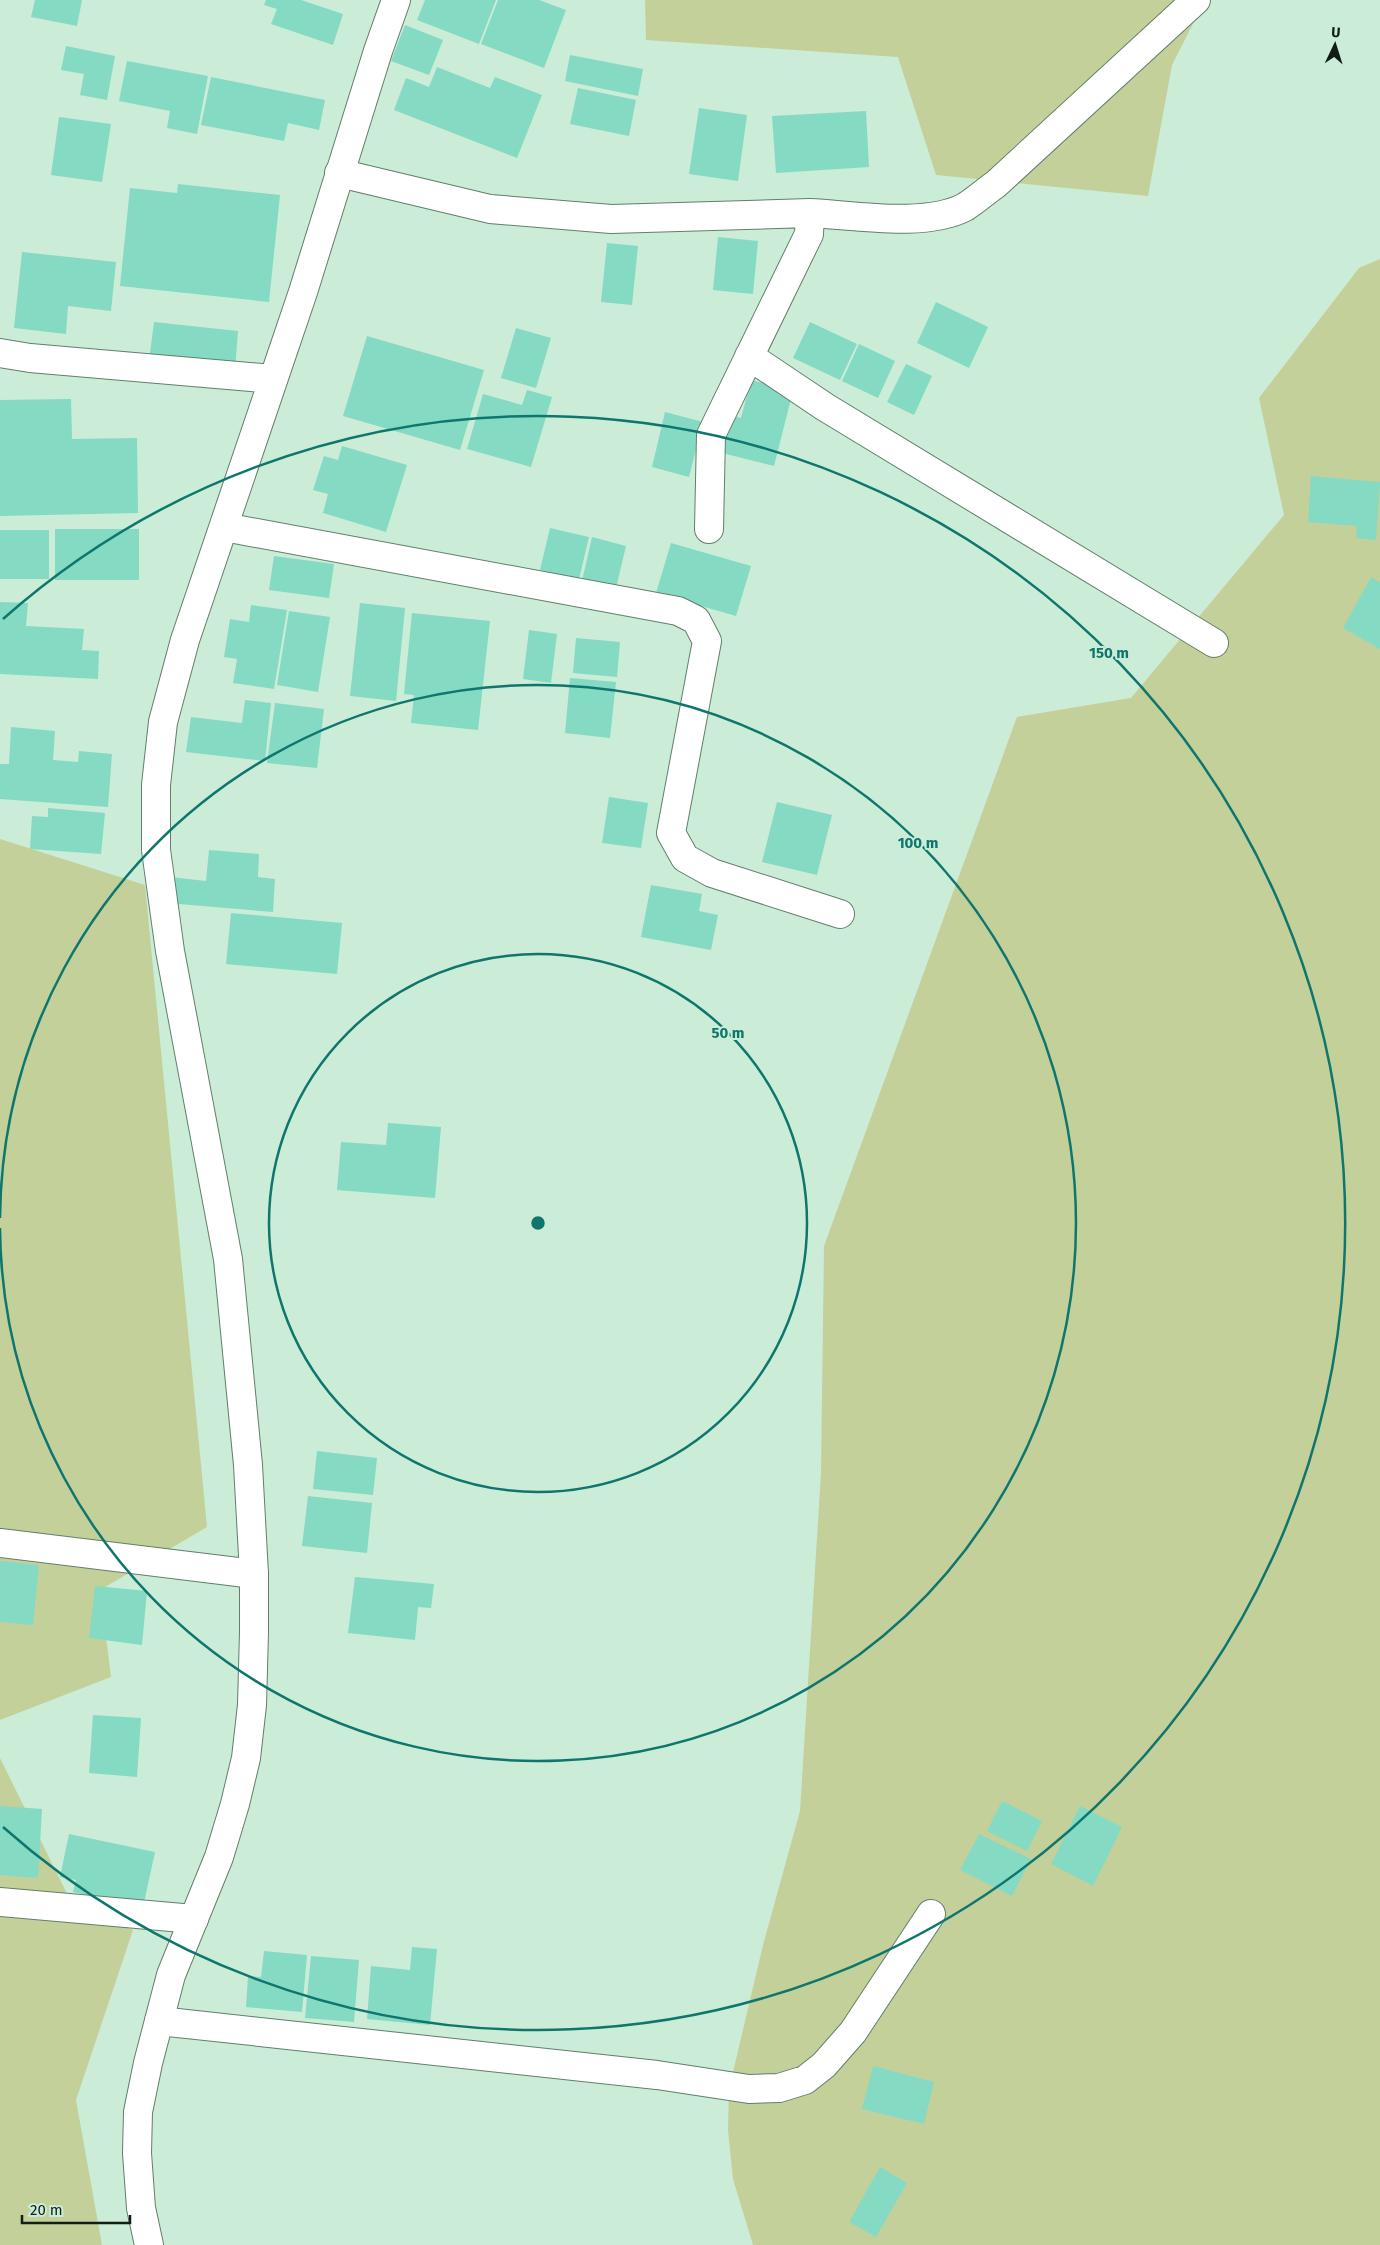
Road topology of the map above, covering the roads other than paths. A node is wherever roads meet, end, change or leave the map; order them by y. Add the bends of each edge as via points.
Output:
1 (396, 0) edge
2 (1196, 0) edge
3 (339, 173) junction
4 (810, 213) junction
5 (0, 353) edge
6 (749, 356) junction
7 (273, 378) junction
8 (224, 527) junction
9 (709, 529) dead end
10 (1214, 643) dead end
11 (840, 914) dead end
12 (0, 1543) edge
13 (254, 1574) junction
14 (0, 1902) edge
15 (930, 1914) dead end
16 (194, 1920) junction
17 (158, 2021) junction
18 (149, 2245) edge

1 - 3 street
2 - 4 street via 996,184 964,207 934,218
3 - 4 street via 490,209 611,219
3 - 7 street
4 - 6 street via 809,234
5 - 7 street
6 - 9 street via 711,435
6 - 10 street via 826,407
7 - 8 street
8 - 11 street via 678,611 696,620 707,641 671,833 685,858 712,873
8 - 13 street via 185,640 163,722 156,785 156,850 170,951 228,1260 248,1465
12 - 13 street
13 - 16 street via 252,1705 246,1758 219,1857
14 - 16 street
15 - 17 street via 853,2032 824,2065 805,2080 779,2088 748,2089 657,2075
16 - 17 street via 171,1975
17 - 18 street via 138,2112 141,2208

